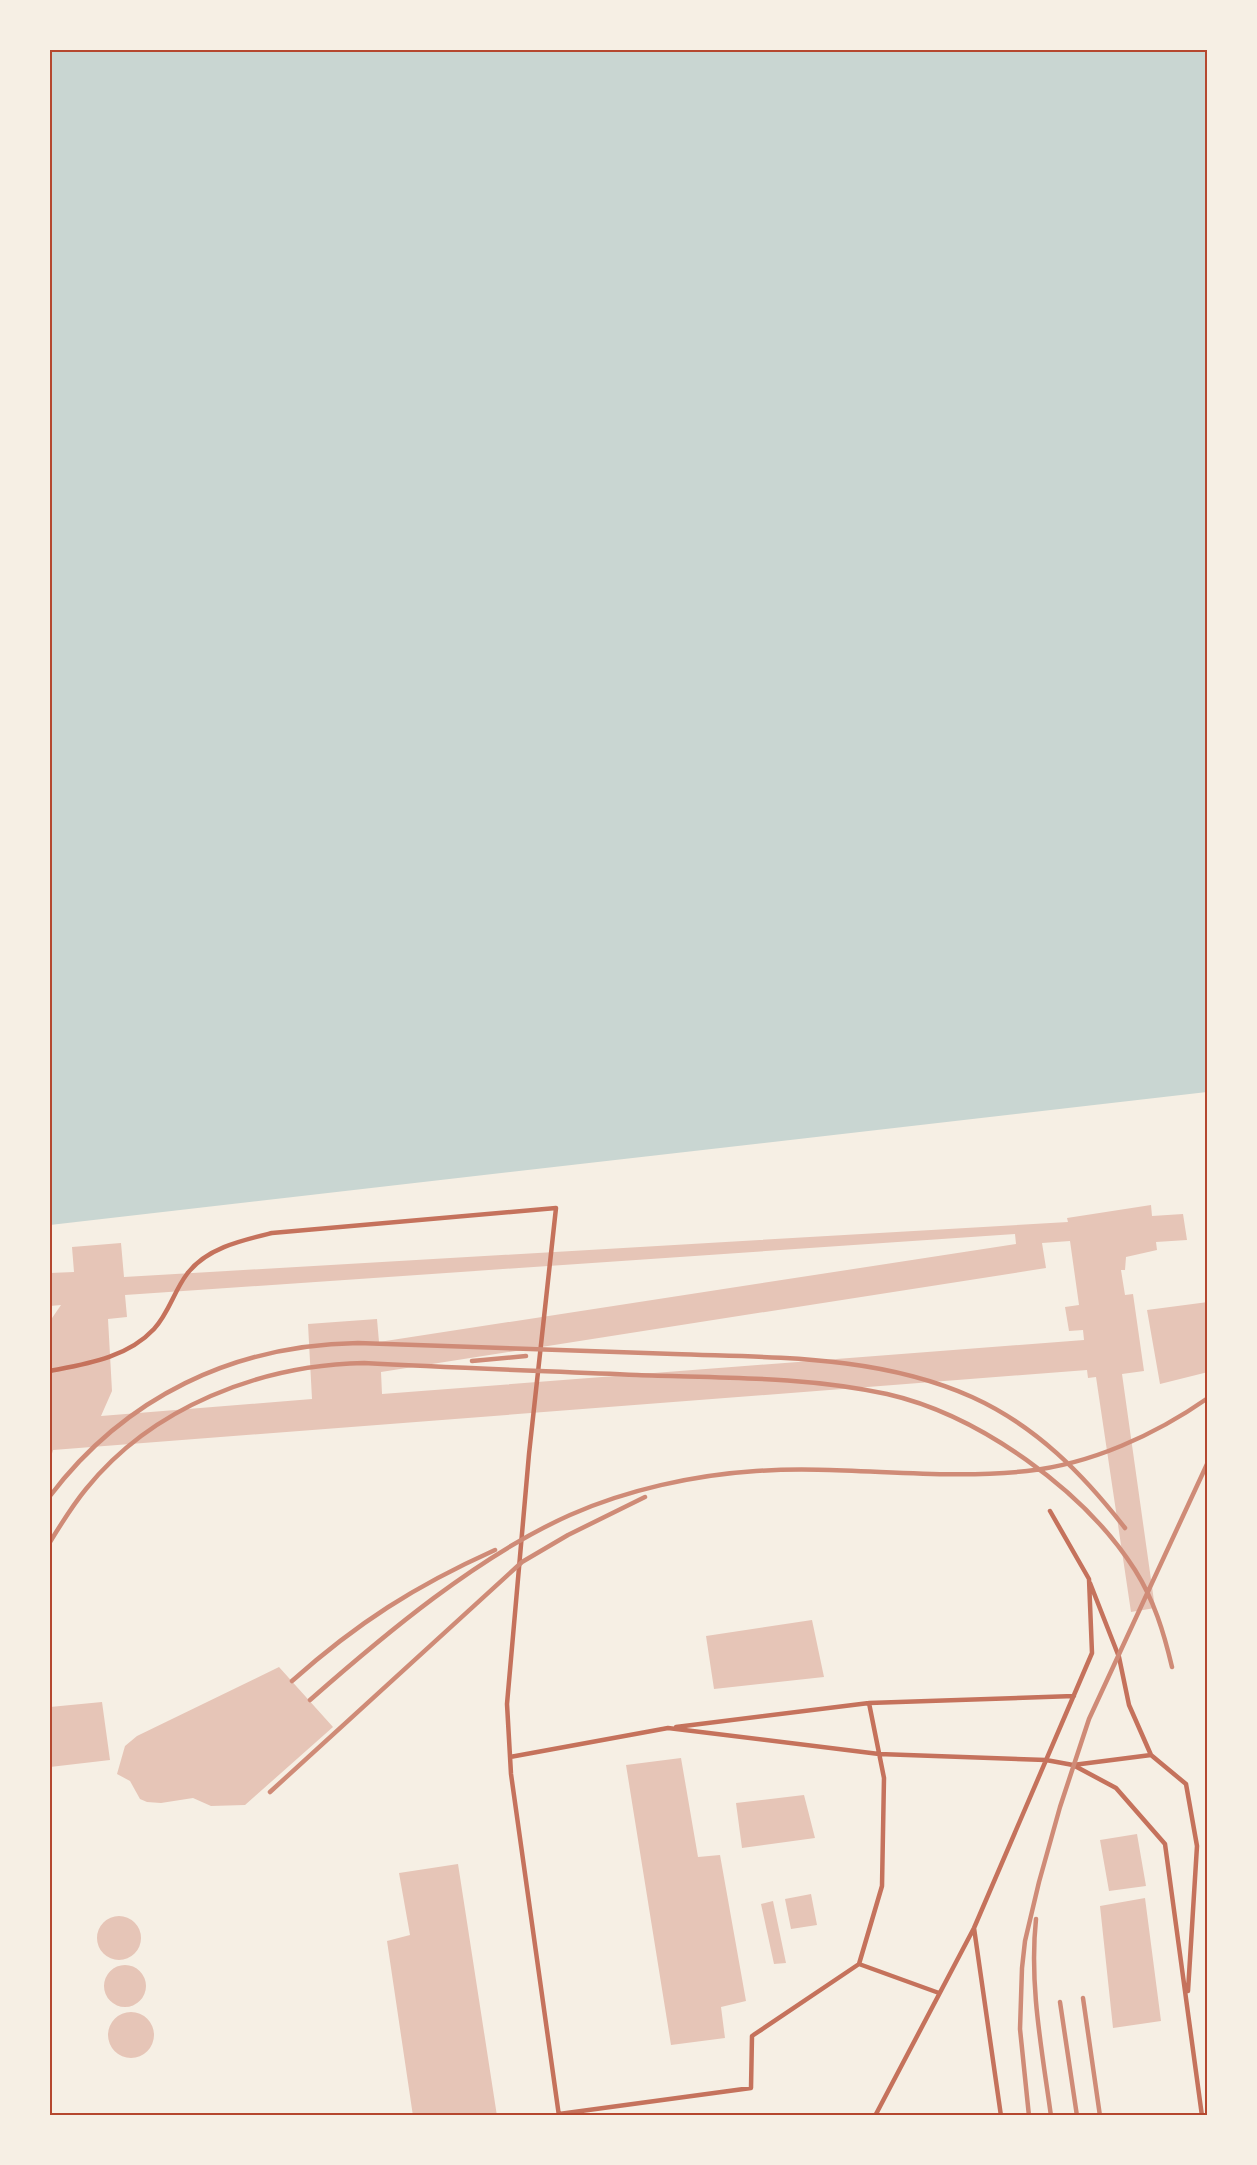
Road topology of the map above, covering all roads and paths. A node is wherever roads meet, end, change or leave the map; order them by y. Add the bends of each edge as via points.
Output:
1 (50, 1371) edge
2 (1050, 1511) dead end
3 (1089, 1579) junction
4 (1074, 1696) junction
5 (869, 1704) junction
6 (668, 1728) junction
7 (879, 1754) junction
8 (1151, 1755) junction
9 (510, 1757) junction
10 (1046, 1760) junction
11 (1073, 1765) junction
12 (974, 1928) junction
13 (859, 1964) junction
14 (939, 1994) junction
15 (1187, 2003) junction
16 (559, 2115) edge
17 (875, 2115) edge
18 (1001, 2115) edge
19 (1202, 2115) edge

1 - 9 lane via 92,1363 128,1350 154,1329 187,1273 235,1241 272,1233 556,1208 508,1669
2 - 3 lane
3 - 4 lane via 1092,1653
3 - 8 lane via 1119,1657 1129,1705
4 - 5 lane
4 - 10 lane
5 - 6 lane
5 - 7 lane
6 - 7 lane
6 - 9 lane
7 - 10 lane
7 - 13 lane via 884,1779 882,1886
8 - 11 lane
8 - 15 lane via 1186,1784 1197,1846
9 - 16 lane
10 - 11 lane
10 - 12 lane
11 - 15 lane via 1116,1788 1166,1844
12 - 14 lane
12 - 18 lane
13 - 14 lane
13 - 16 lane via 752,2036 751,2088
14 - 17 lane
15 - 19 lane

